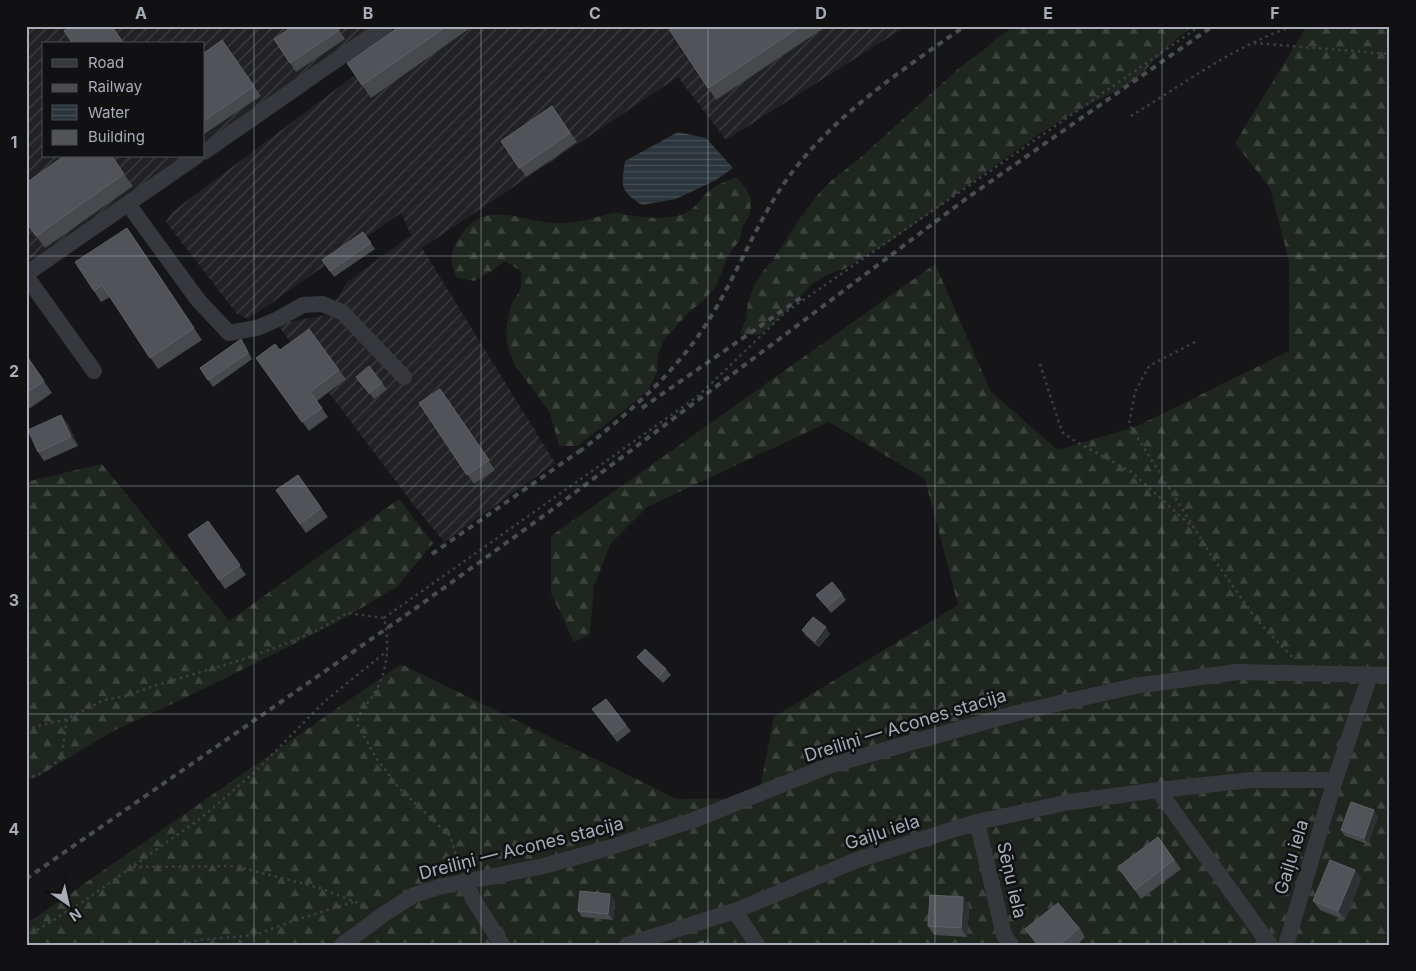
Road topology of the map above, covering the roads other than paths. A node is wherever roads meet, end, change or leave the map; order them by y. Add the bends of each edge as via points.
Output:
1 (385, 26) edge
2 (205, 151) edge
3 (194, 158) edge
4 (128, 204) junction
5 (26, 275) edge
6 (94, 371) dead end
7 (404, 377) dead end
8 (1390, 674) edge
9 (1370, 675) junction
10 (1335, 780) junction
11 (1158, 790) junction
12 (978, 822) junction
13 (464, 881) junction
14 (735, 911) junction
15 (342, 945) edge
16 (502, 945) edge
17 (627, 945) edge
18 (758, 945) edge
19 (1011, 945) edge
20 (1270, 945) edge
21 (1286, 945) edge

1 - 2 street
3 - 4 street
4 - 5 street
4 - 7 street via 198,300 229,333 257,328 303,305 322,304 342,312
5 - 6 street
8 - 9 street, Dreiliņi — Acones stacija
9 - 10 street, Gaiļu iela
9 - 13 street, Dreiliņi — Acones stacija via 1237,672 1135,686 1016,713 828,766 694,820 608,848 544,866
10 - 11 street, Gaiļu iela via 1252,780
10 - 21 street, Gaiļu iela
11 - 12 street, Gaiļu iela via 1070,802
11 - 20 street
12 - 14 street, Gaiļu iela via 856,860
12 - 19 street, Sēņu iela via 1004,935
13 - 15 street, Dreiliņi — Acones stacija via 414,895
13 - 16 street
14 - 17 street, Gaiļu iela
14 - 18 street

